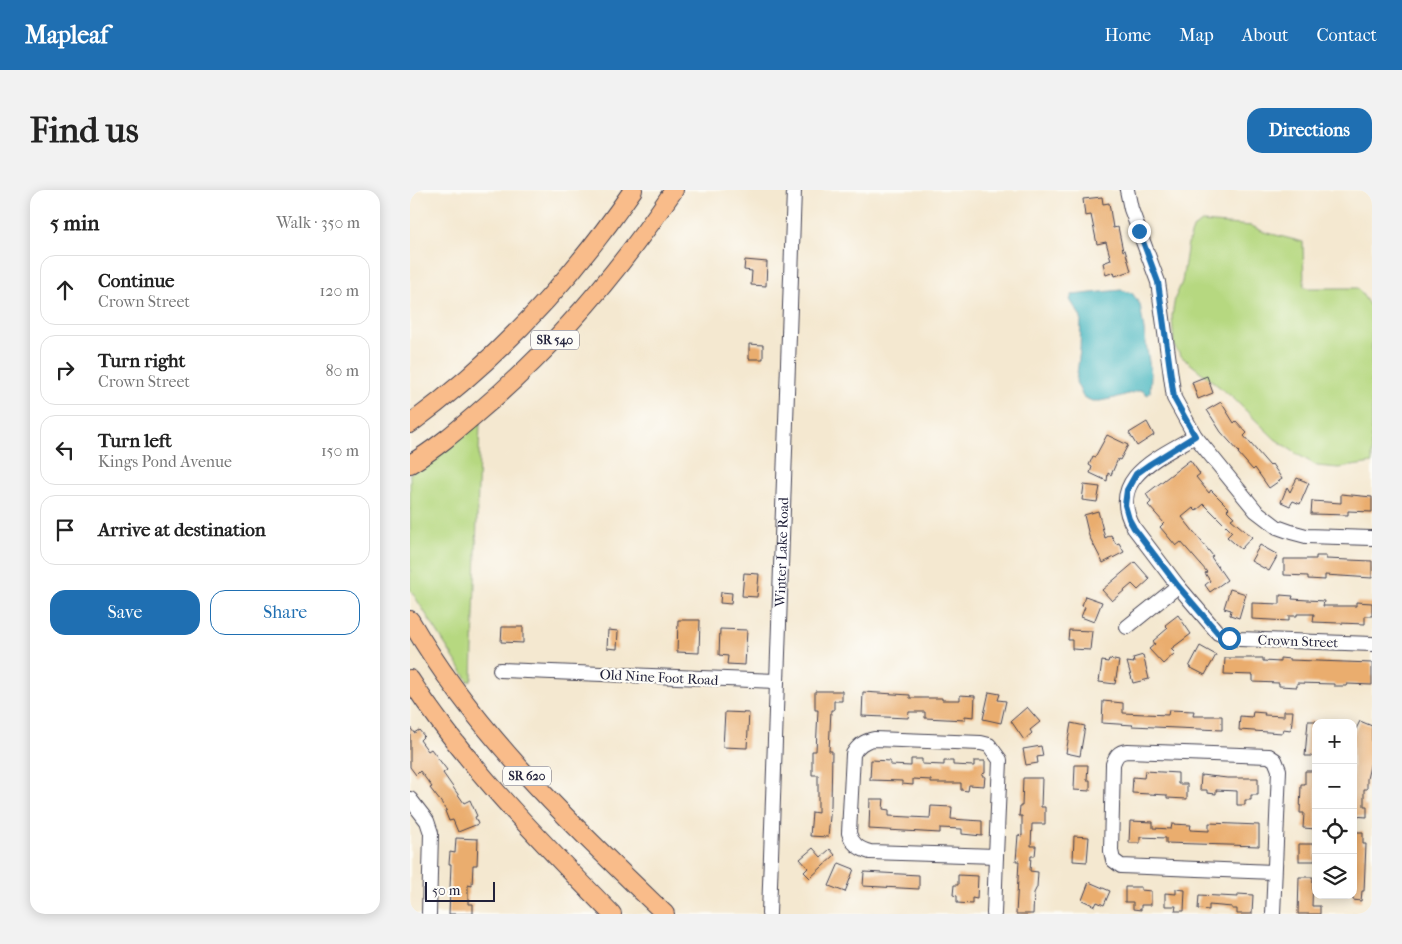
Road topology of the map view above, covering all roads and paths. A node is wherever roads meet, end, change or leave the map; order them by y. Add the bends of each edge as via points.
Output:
1 (633, 190) edge
2 (674, 190) edge
3 (794, 190) edge
4 (1127, 190) edge
5 (410, 424) edge
6 (1195, 436) junction
7 (410, 464) edge
8 (1372, 538) edge
9 (1178, 586) junction
10 (410, 620) edge
11 (1126, 627) dead end
12 (1372, 644) edge
13 (500, 670) dead end
14 (410, 679) edge
15 (777, 681) junction
16 (410, 799) edge
17 (996, 856) junction
18 (1274, 872) junction
19 (428, 914) edge
20 (612, 914) edge
21 (664, 914) edge
22 (769, 914) edge
23 (994, 914) edge
24 (1273, 914) edge

1 - 5 main road, SR 540 via 575,267 534,314 473,373
2 - 7 main road, SR 540 via 603,287 548,347 489,404
3 - 15 street, Winter Lake Road
4 - 6 street via 1158,282 1174,398
6 - 8 street via 1256,511 1277,527 1306,536
6 - 9 street, Crown Street via 1136,474 1126,497 1126,512 1134,528
9 - 11 street
9 - 12 street, Crown Street via 1218,633 1229,638
10 - 21 main road, SR 620 via 436,661 523,771
13 - 15 street, Old Nine Foot Road
14 - 20 main road, SR 620 via 447,731 506,802
15 - 22 street, Winter Lake Road
16 - 19 street via 428,821 431,832
17 - 17 street via 1000,760 989,745 874,739 866,740 856,748 852,754 850,833 851,841 862,850
17 - 23 street
18 - 18 street via 1121,866 1110,851 1113,764 1116,757 1122,752 1268,756 1277,762
18 - 24 street

